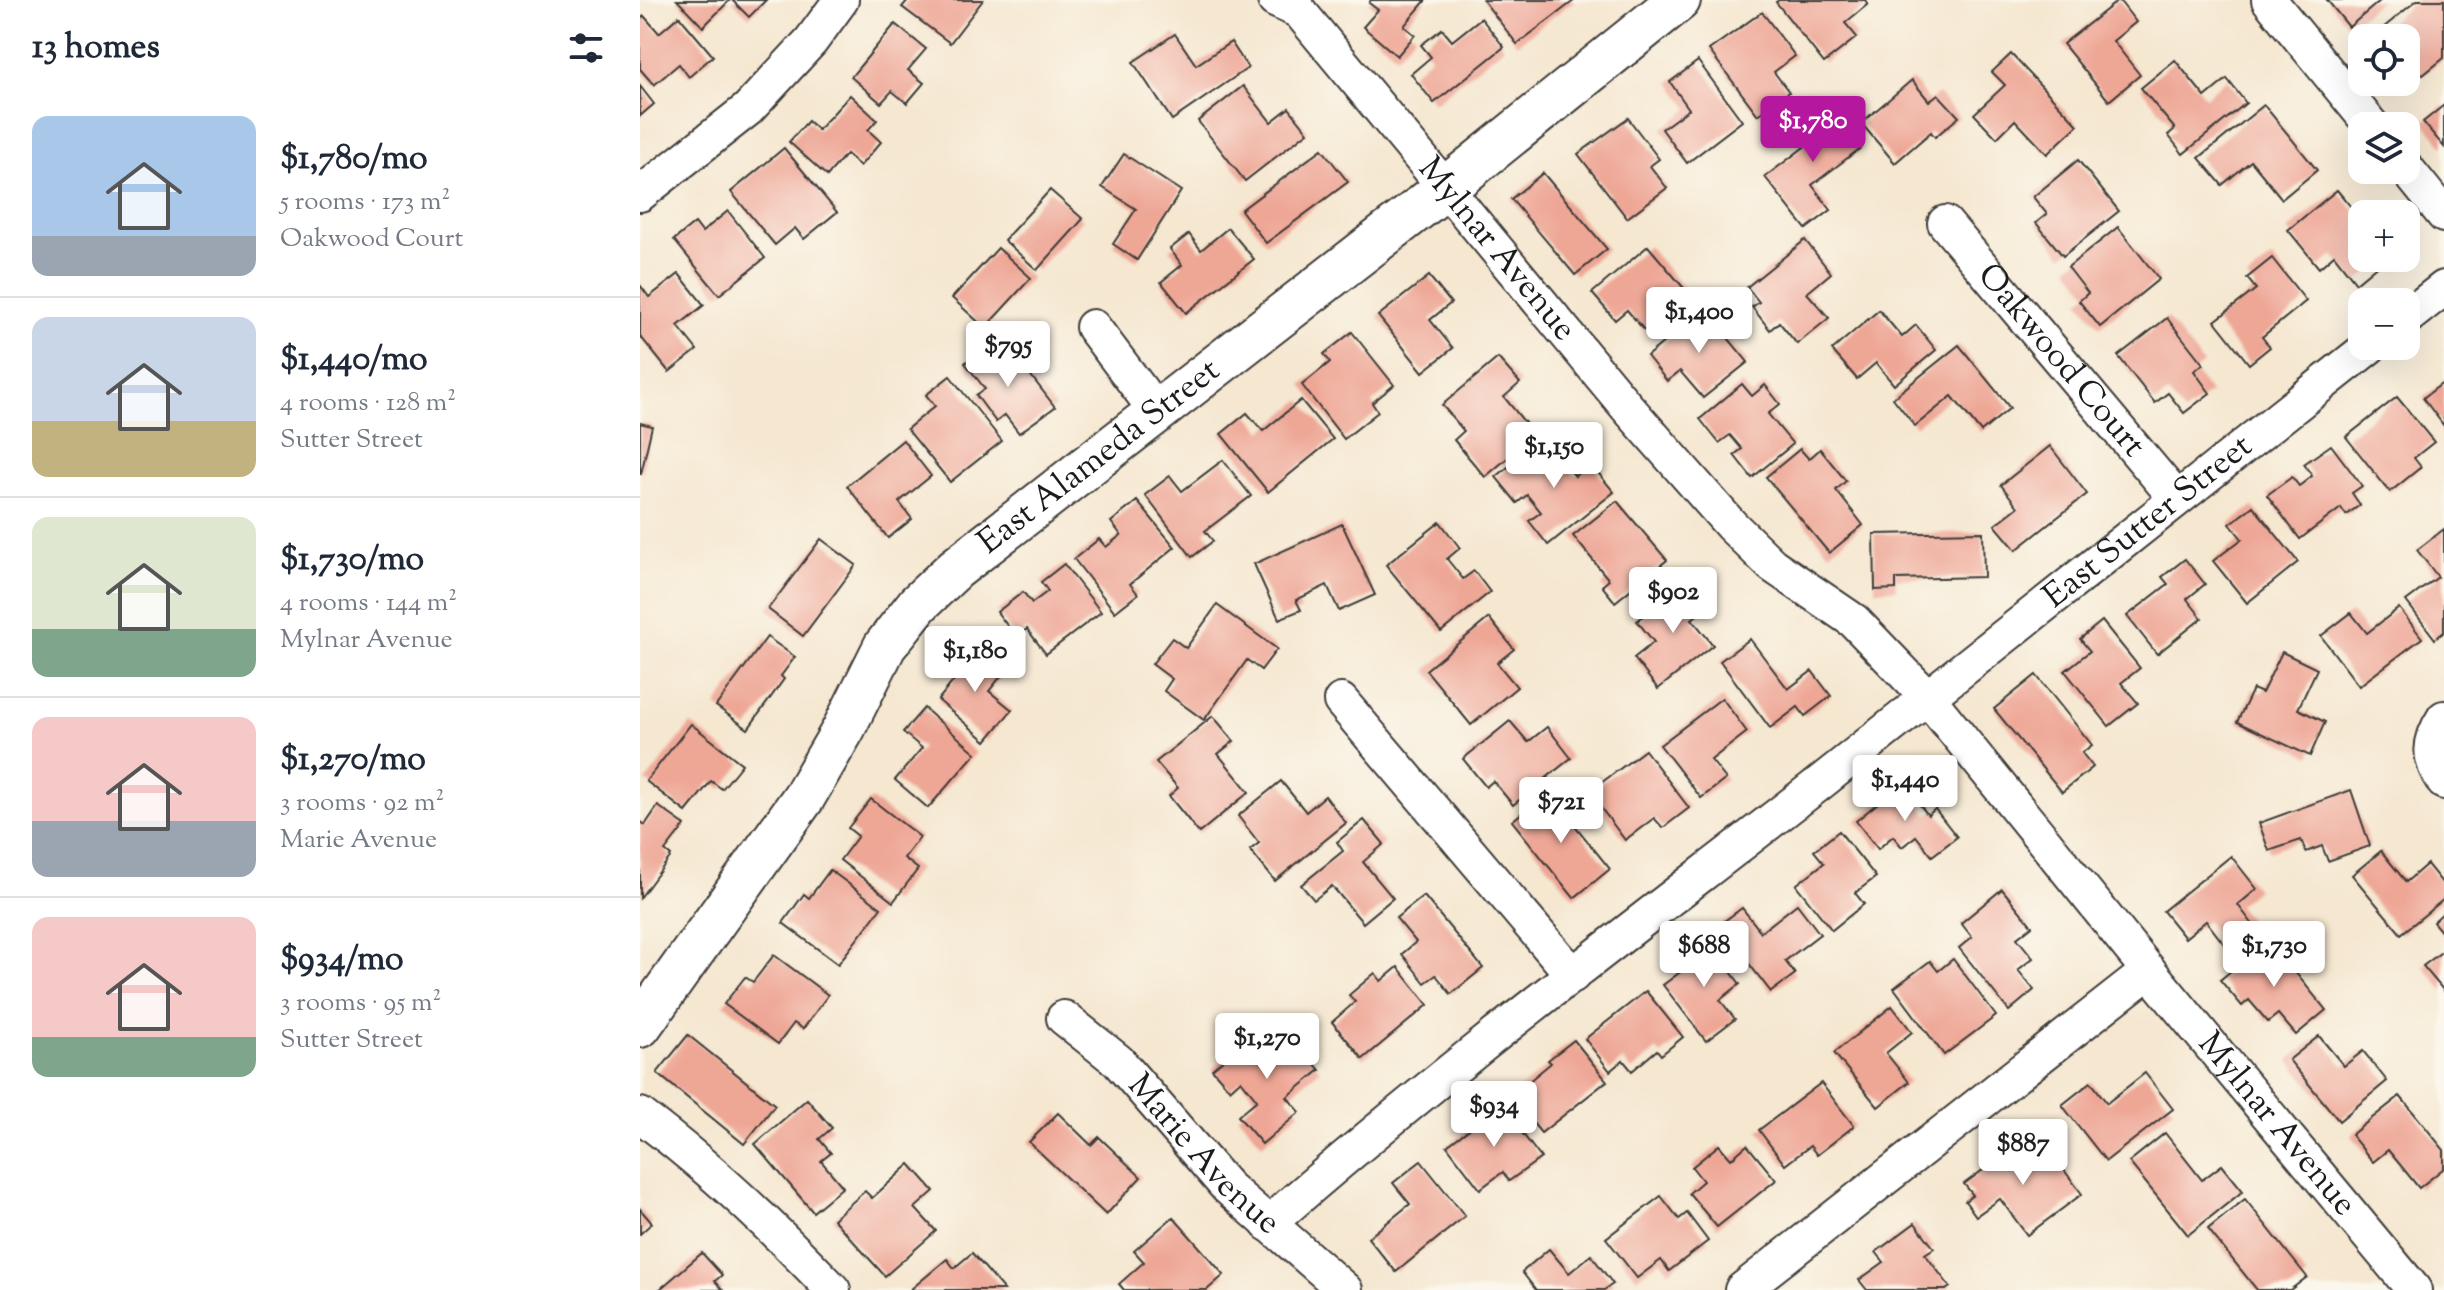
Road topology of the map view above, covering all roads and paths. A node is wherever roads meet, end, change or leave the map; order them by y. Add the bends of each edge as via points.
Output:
1 (841, 0) edge
2 (1679, 0) edge
3 (2269, 0) edge
4 (1293, 4) edge
5 (2361, 112) edge
6 (2419, 184) edge
7 (1444, 189) junction
8 (640, 194) edge
9 (2444, 215) edge
10 (1945, 223) dead end
11 (2444, 288) edge
12 (2420, 307) edge
13 (1093, 327) dead end
14 (2352, 360) edge
15 (1157, 412) junction
16 (2176, 498) junction
17 (1928, 698) junction
18 (1341, 701) dead end
19 (2439, 726) edge
20 (2444, 782) edge
21 (2149, 971) junction
22 (1573, 975) junction
23 (1064, 1018) dead end
24 (640, 1026) edge
25 (640, 1115) edge
26 (1268, 1224) junction
27 (833, 1290) edge
28 (1345, 1290) edge
29 (1742, 1290) edge
30 (2414, 1290) edge

1 - 8 street via 748,109
2 - 7 street, East Alameda Street
3 - 5 street
4 - 7 street, Mylnar Avenue
6 - 9 street
7 - 15 street, East Alameda Street
7 - 17 street, Mylnar Avenue via 1731,525 1772,565 1854,621
10 - 16 street, Oakwood Court
11 - 12 street
13 - 15 street
14 - 16 street, East Sutter Street
15 - 24 street, East Alameda Street via 955,569 918,604 885,646 804,797
16 - 17 street, East Sutter Street
17 - 21 street, Mylnar Avenue
17 - 22 street, East Sutter Street
18 - 22 street
19 - 20 street via 2431,746
21 - 29 street
21 - 30 street, Mylnar Avenue
22 - 26 street, East Sutter Street
23 - 26 street, Marie Avenue via 1118,1061 1227,1187
25 - 27 street via 769,1223
26 - 28 street, Marie Avenue

